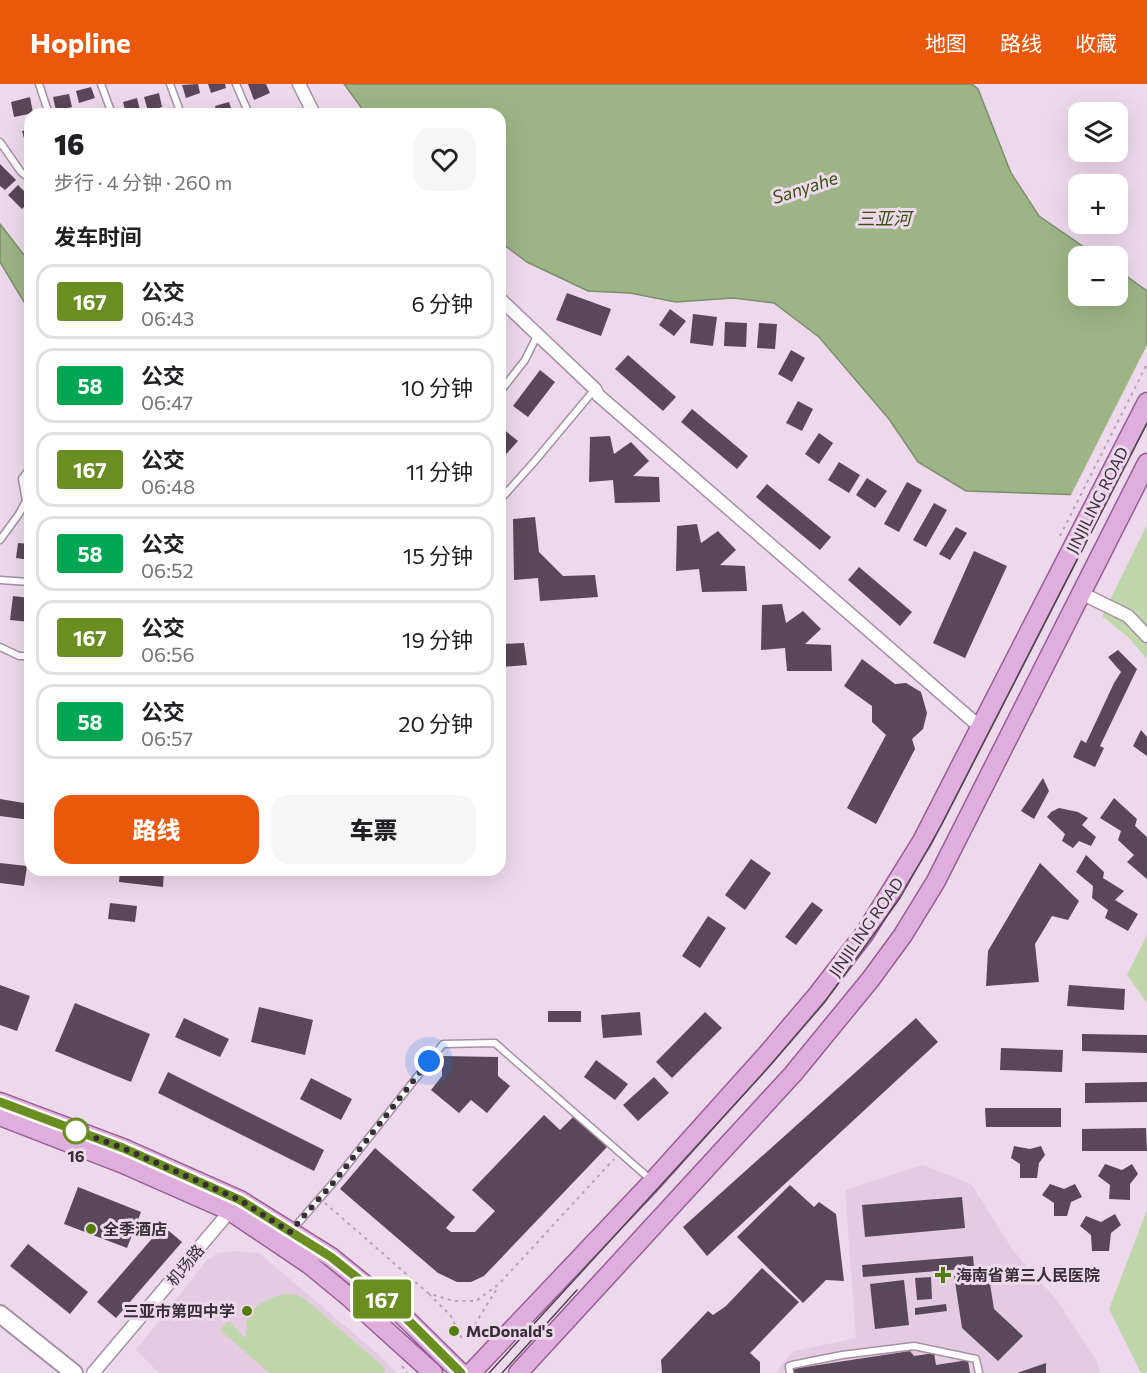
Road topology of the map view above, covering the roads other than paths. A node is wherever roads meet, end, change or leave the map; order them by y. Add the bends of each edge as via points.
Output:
1 (39, 84) edge
2 (101, 84) edge
3 (170, 84) edge
4 (236, 84) edge
5 (299, 84) edge
6 (48, 108) edge
7 (110, 108) edge
8 (179, 108) edge
9 (246, 108) edge
10 (311, 108) edge
11 (0, 142) edge
12 (24, 174) edge
13 (506, 305) edge
14 (537, 336) junction
15 (506, 384) edge
16 (595, 389) junction
17 (1147, 402) edge
18 (1147, 463) edge
19 (506, 493) edge
20 (24, 505) edge
21 (0, 540) edge
22 (0, 580) edge
23 (24, 582) edge
24 (1081, 593) junction
25 (1147, 636) edge
26 (0, 647) edge
27 (24, 656) edge
28 (980, 727) junction
29 (0, 1102) edge
30 (0, 1116) edge
31 (652, 1182) junction
32 (230, 1211) junction
33 (290, 1232) junction
34 (0, 1314) edge
35 (74, 1373) edge
36 (93, 1373) edge
37 (433, 1373) edge
38 (461, 1373) edge
39 (471, 1373) edge
40 (518, 1373) edge
41 (790, 1373) edge
42 (979, 1373) edge

1 - 6 lane
2 - 7 lane
3 - 8 lane
4 - 9 lane
5 - 10 street
11 - 12 lane
13 - 14 street
14 - 15 lane
14 - 16 street
16 - 19 lane
16 - 28 street
17 - 28 main road, JINJILING ROAD
18 - 24 main road, JINJILING ROAD
20 - 21 lane
22 - 23 lane
24 - 25 street via 1128,616
24 - 40 main road, JINJILING ROAD via 936,881 903,935 793,1074
26 - 27 lane
28 - 31 main road, JINJILING ROAD via 922,842 865,933 767,1054
29 - 33 main road via 187,1176 240,1200
30 - 32 main road
31 - 33 lane via 495,1043 443,1044
31 - 39 main road, JINJILING ROAD
32 - 36 street, 机场路
32 - 37 main road via 310,1265
33 - 38 main road via 331,1257 400,1312
34 - 35 street
41 - 42 lane via 792,1365 914,1346 976,1359

